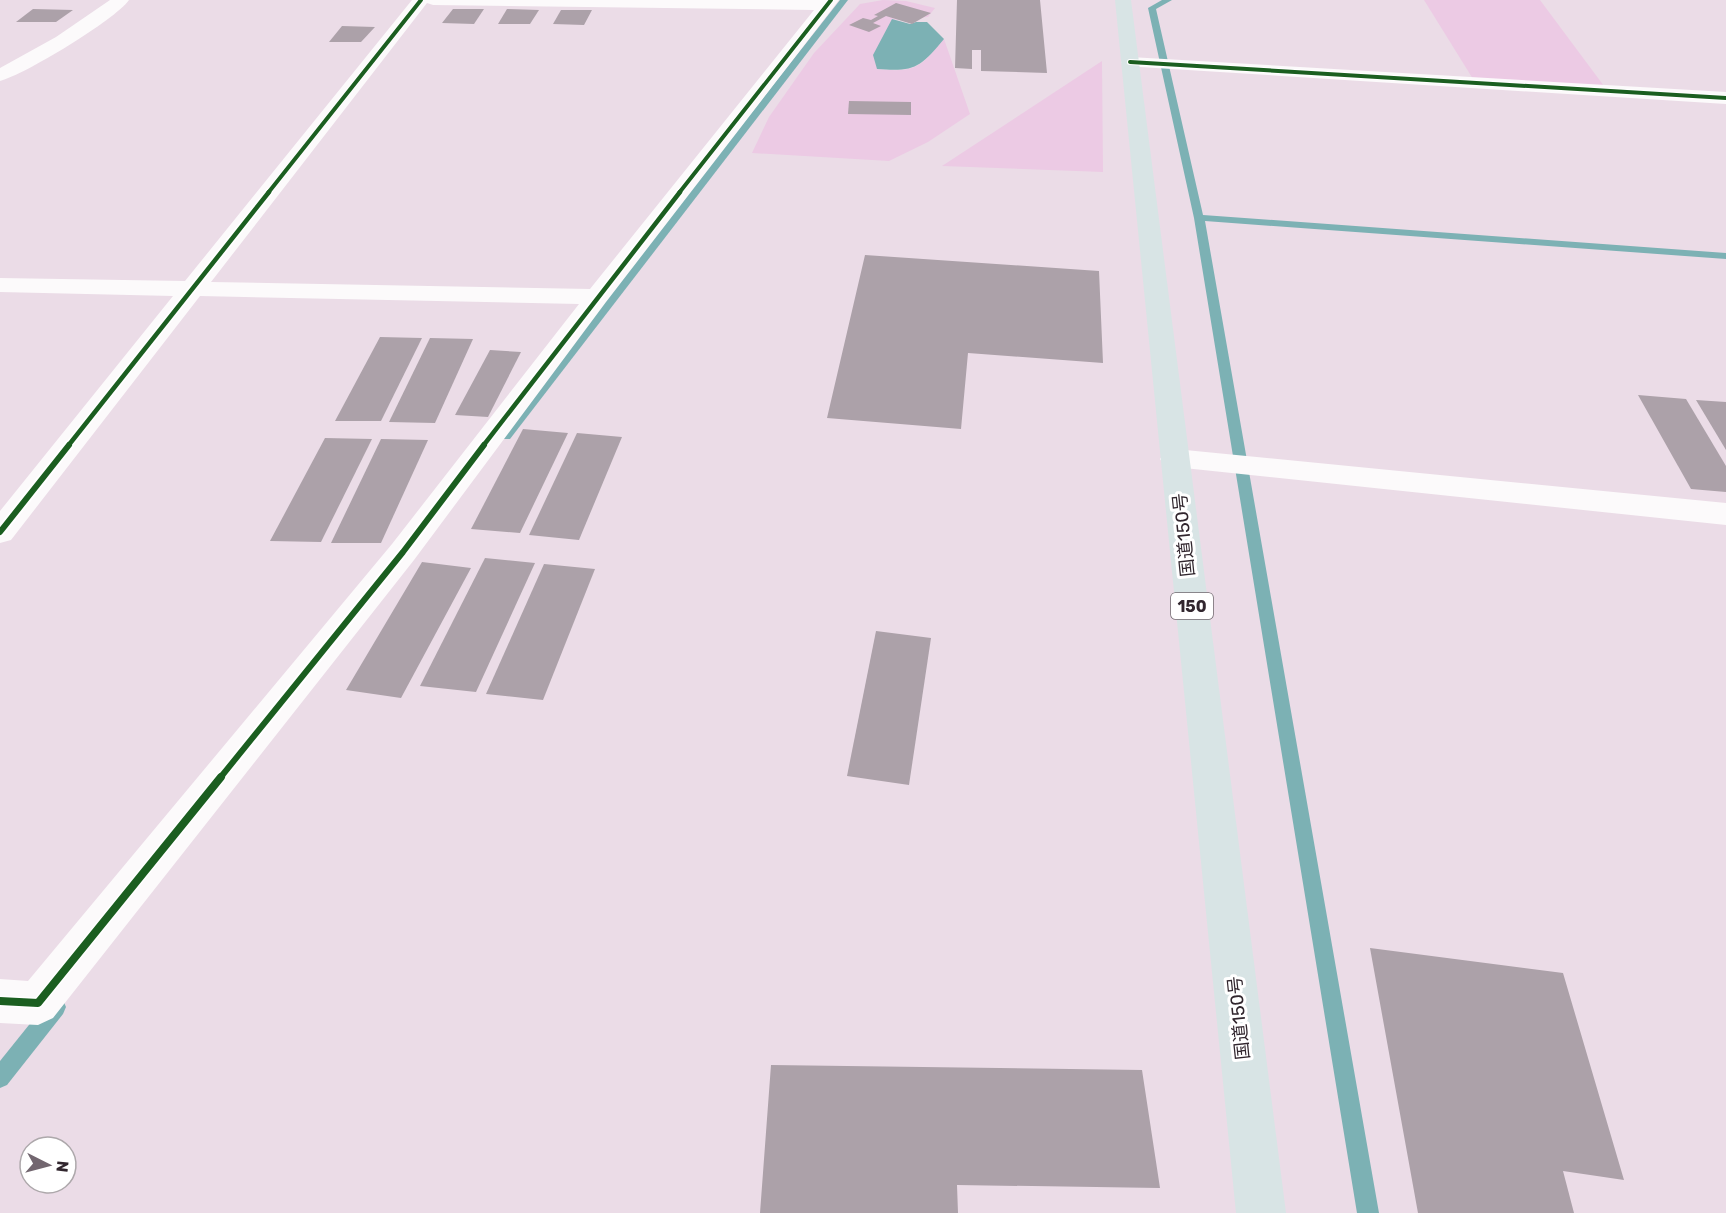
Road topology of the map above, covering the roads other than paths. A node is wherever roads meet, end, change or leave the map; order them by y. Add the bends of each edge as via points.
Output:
1 (122, 0) edge
2 (421, 0) edge
3 (433, 0) edge
4 (1123, 0) edge
5 (829, 3) edge
6 (1130, 63) junction
7 (0, 75) edge
8 (1726, 98) edge
9 (0, 285) edge
10 (191, 288) junction
11 (597, 297) junction
12 (1175, 459) junction
13 (1726, 514) edge
14 (0, 532) edge
15 (0, 1001) edge
16 (1261, 1213) edge

1 - 7 street via 69,39
2 - 10 street
3 - 5 street
4 - 6 highway, 国道150号 / 150
5 - 11 street
6 - 8 street
6 - 12 highway, 国道150号 / 150
9 - 10 street
10 - 11 street
10 - 14 street
11 - 15 street via 403,552 38,1003
12 - 13 street
12 - 16 highway, 国道150号 / 150

